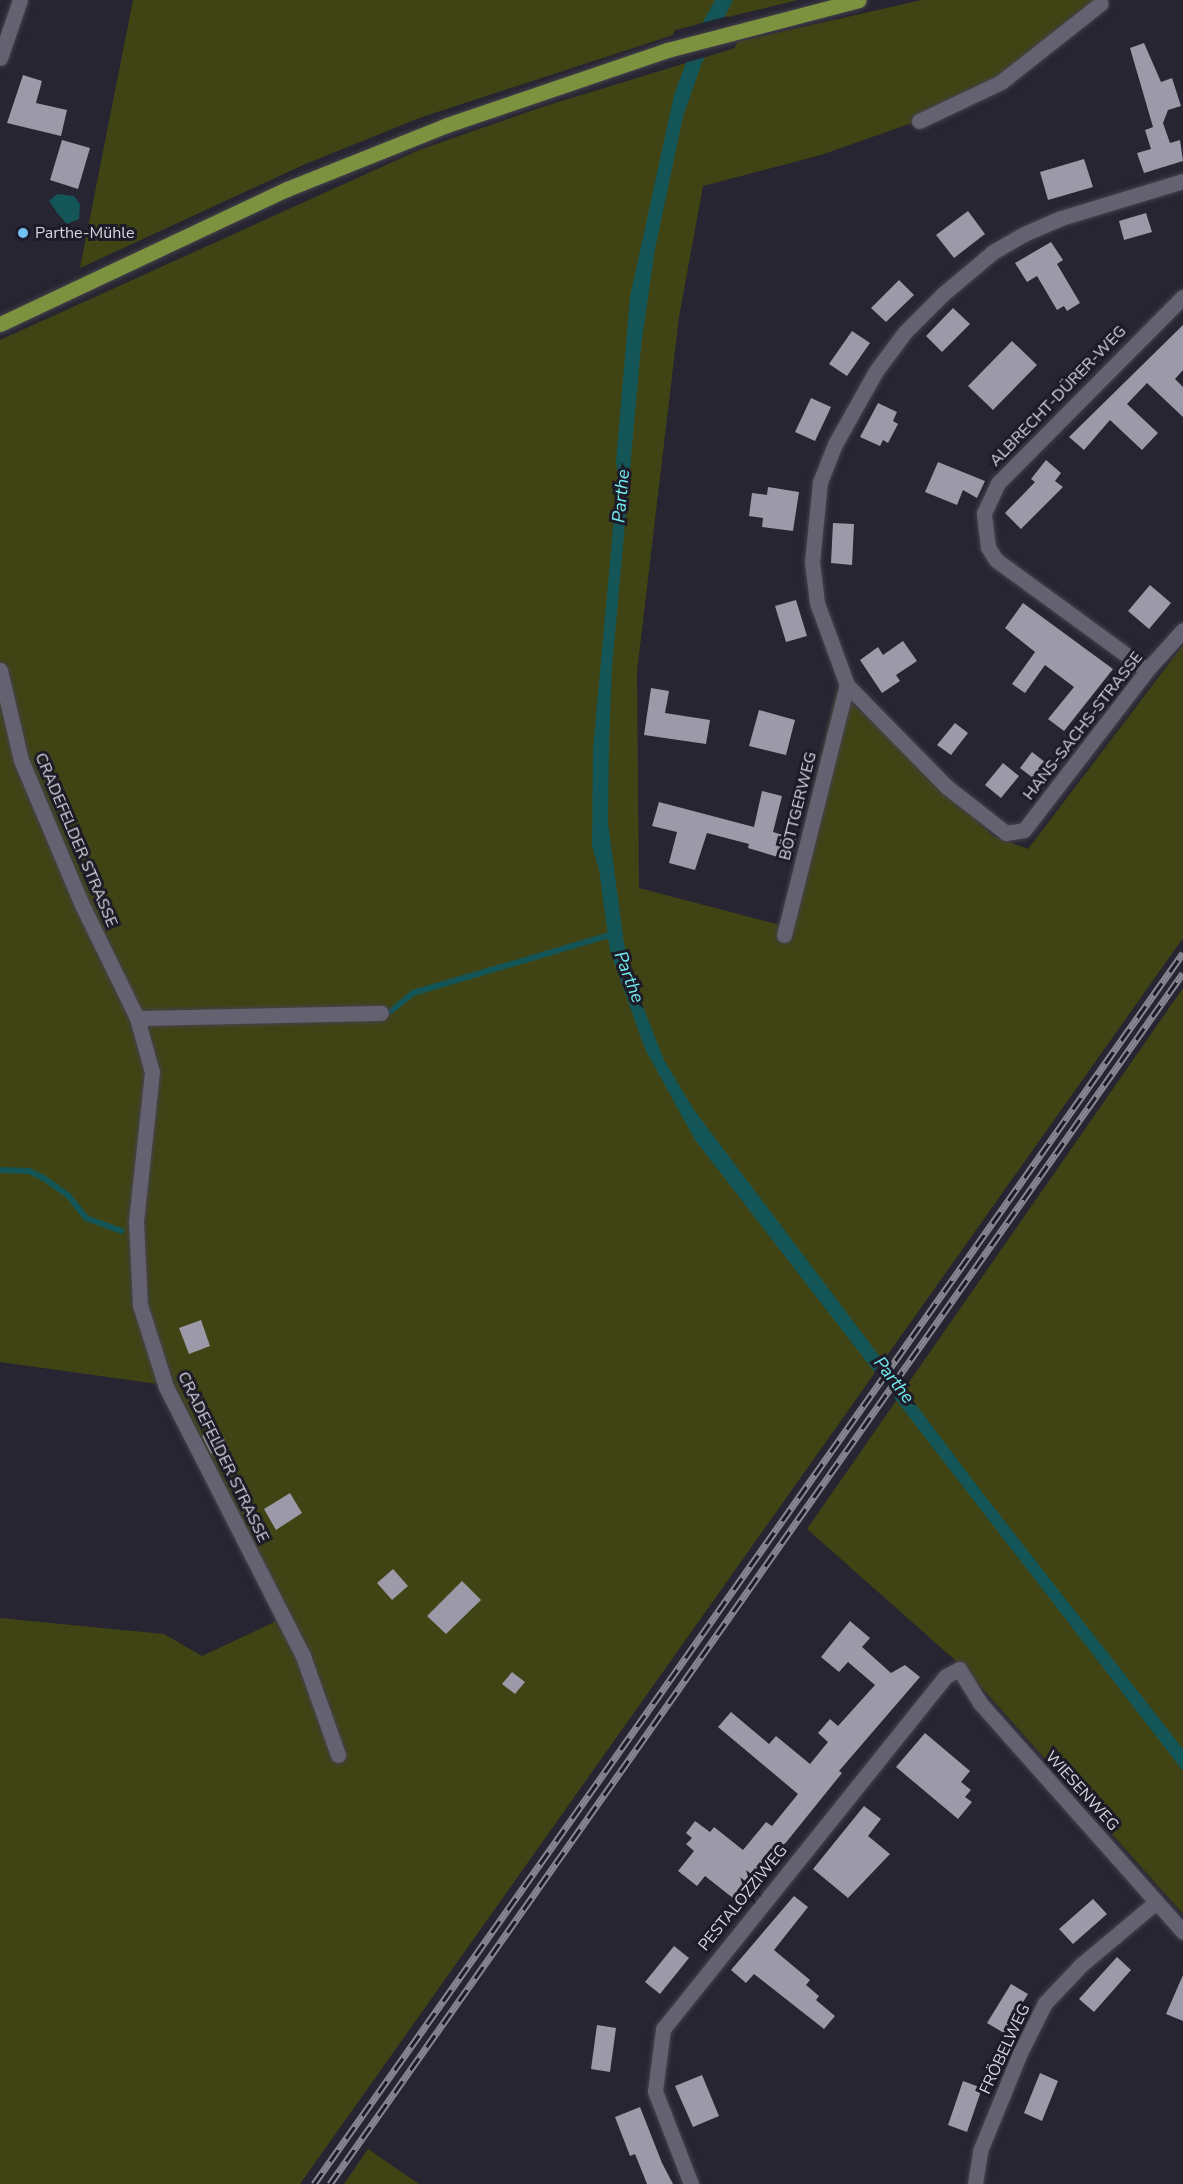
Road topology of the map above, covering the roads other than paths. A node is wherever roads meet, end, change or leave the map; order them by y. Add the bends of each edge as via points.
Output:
1 (20, 0) edge
2 (859, 0) edge
3 (1101, 3) dead end
4 (0, 58) edge
5 (919, 121) dead end
6 (1183, 181) edge
7 (1183, 297) edge
8 (0, 324) edge
9 (1183, 630) edge
10 (0, 670) edge
11 (1147, 670) junction
12 (847, 685) junction
13 (784, 935) dead end
14 (381, 1013) dead end
15 (138, 1018) junction
16 (959, 1670) joint
17 (338, 1755) dead end
18 (1156, 1902) junction
19 (1183, 1932) edge
20 (691, 2184) edge
21 (975, 2184) edge

1 - 4 street
2 - 8 main road via 667,50 447,125 287,189
3 - 5 street via 1001,82
6 - 12 street via 1061,218 993,252 935,301 876,371 835,444 820,482 815,512 812,561 817,603
7 - 11 street, ALBRECHT-DÜRER-WEG via 998,483 984,513 988,547 996,560
9 - 11 street, HANS-SACHS-STRASSE
10 - 15 street, CRADEFELDER STRASSE via 21,760 81,903
11 - 12 street, HANS-SACHS-STRASSE via 1024,830 1006,833 947,787
12 - 13 street, BÖTTGERWEG
14 - 15 street
15 - 17 street, CRADEFELDER STRASSE via 152,1072 136,1221 140,1305 166,1387 303,1656
16 - 18 street, WIESENWEG via 980,1703
16 - 20 street, PESTALOZZIWEG via 946,1676 663,2029 655,2091
18 - 19 street, WIESENWEG
18 - 21 street, FRÖBELWEG via 1081,1965 1045,2003 1020,2052 980,2151

